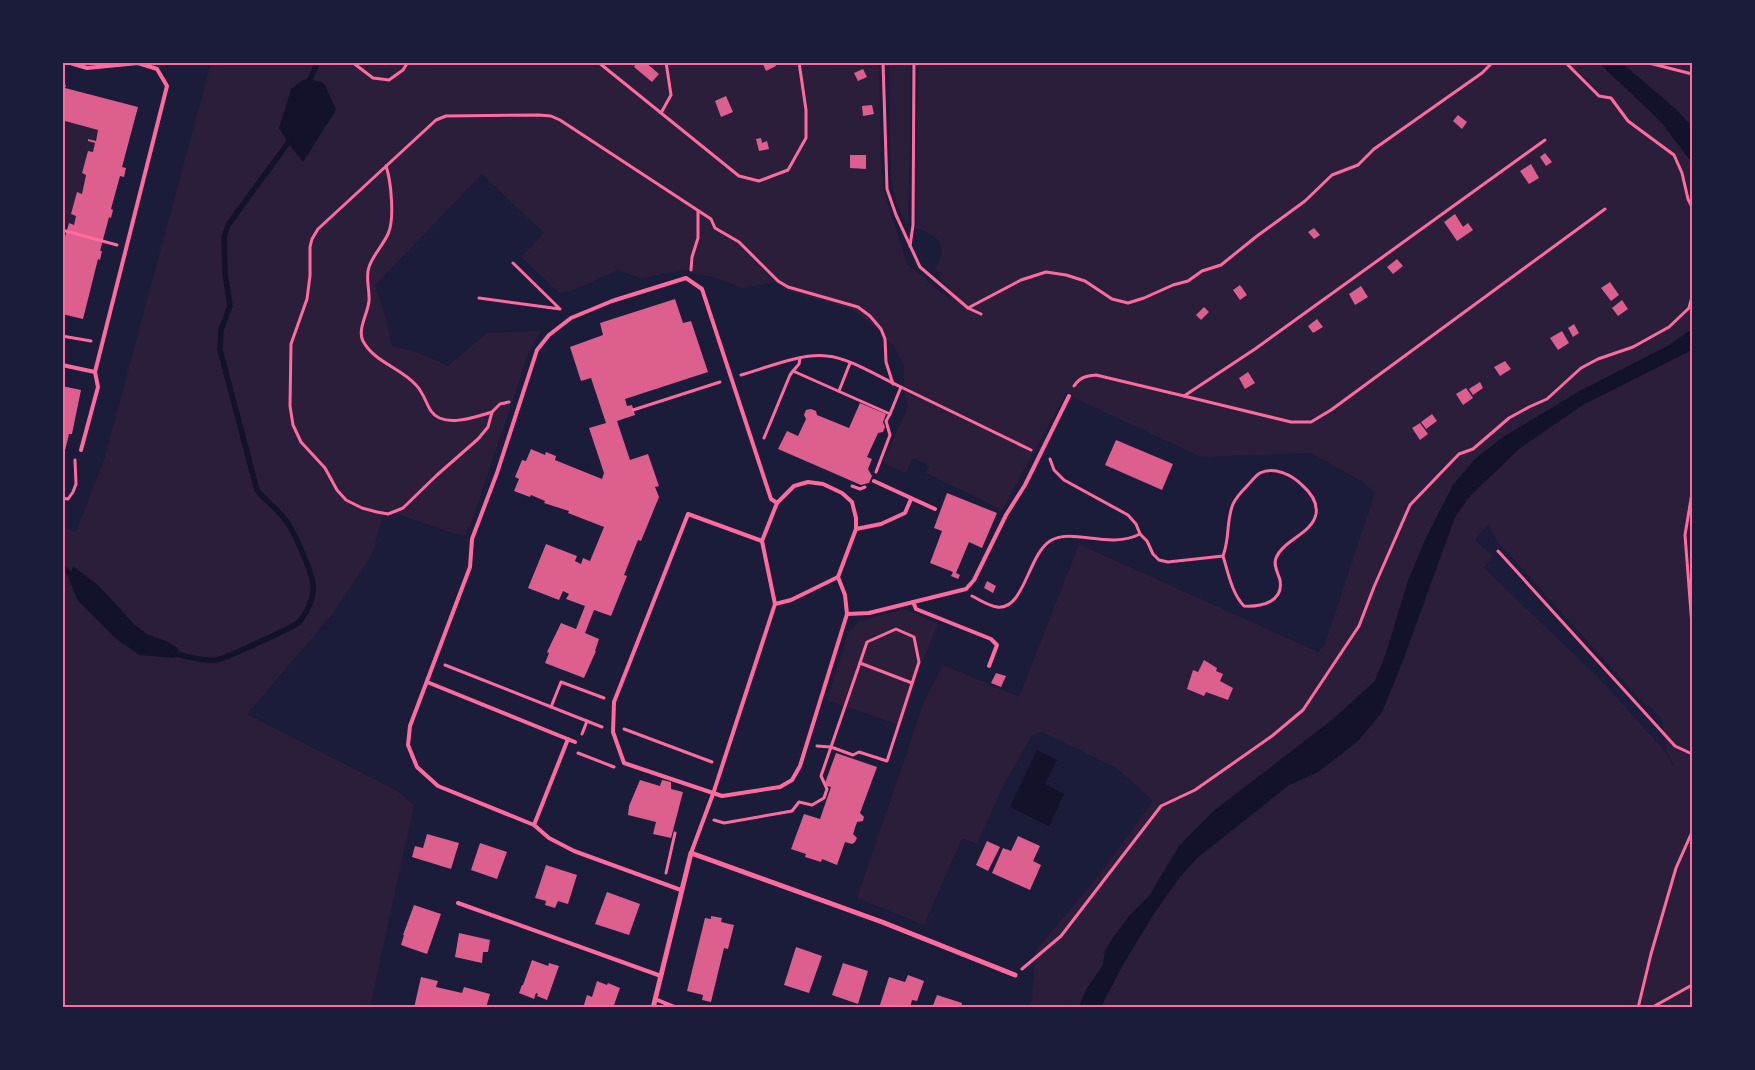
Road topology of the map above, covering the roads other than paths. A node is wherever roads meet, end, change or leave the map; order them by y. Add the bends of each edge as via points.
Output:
1 (68, 62) edge
2 (62, 365) edge
3 (94, 372) junction
4 (1068, 396) road end
5 (81, 450) dead end
6 (874, 481) road end
7 (911, 498) junction
8 (777, 503) junction
9 (935, 509) dead end
10 (856, 529) junction
11 (762, 541) junction
12 (838, 577) junction
13 (913, 602) junction
14 (775, 604) junction
15 (847, 614) junction
16 (989, 666) dead end
17 (427, 682) junction
18 (568, 739) junction
19 (575, 742) dead end
20 (713, 794) junction
21 (534, 825) junction
22 (691, 853) junction
23 (681, 890) junction
24 (458, 903) dead end
25 (1015, 975) road end
26 (661, 976) junction
27 (655, 999) junction
28 (653, 1008) edge
29 (677, 1008) edge

1 - 3 lane via 88,68 138,63 157,69 167,86
2 - 3 lane
3 - 5 lane via 98,387
4 - 13 lane via 974,580 966,589
6 - 7 lane
7 - 9 lane
7 - 10 lane via 905,513 881,524
8 - 10 lane via 794,486 808,482 823,484 852,502
8 - 11 lane
8 - 17 lane via 772,499 756,455 702,288 686,278 612,301 571,318 549,335 537,350 472,539 470,567
10 - 12 lane
11 - 14 lane
11 - 20 lane via 688,514 614,702 613,732 624,763
12 - 14 lane via 791,600
12 - 15 lane via 845,595
13 - 15 lane via 869,613
13 - 16 lane via 916,609 991,639 997,645
14 - 20 lane
15 - 20 lane via 800,766 792,780 780,787 722,796
17 - 18 lane
17 - 21 lane via 410,726 408,745 417,767 438,786
18 - 19 lane
18 - 21 lane
20 - 22 lane
21 - 23 lane via 549,838 574,850
22 - 23 street
22 - 25 street via 882,922
23 - 26 street
24 - 26 lane
26 - 27 street
27 - 28 street
27 - 29 lane

